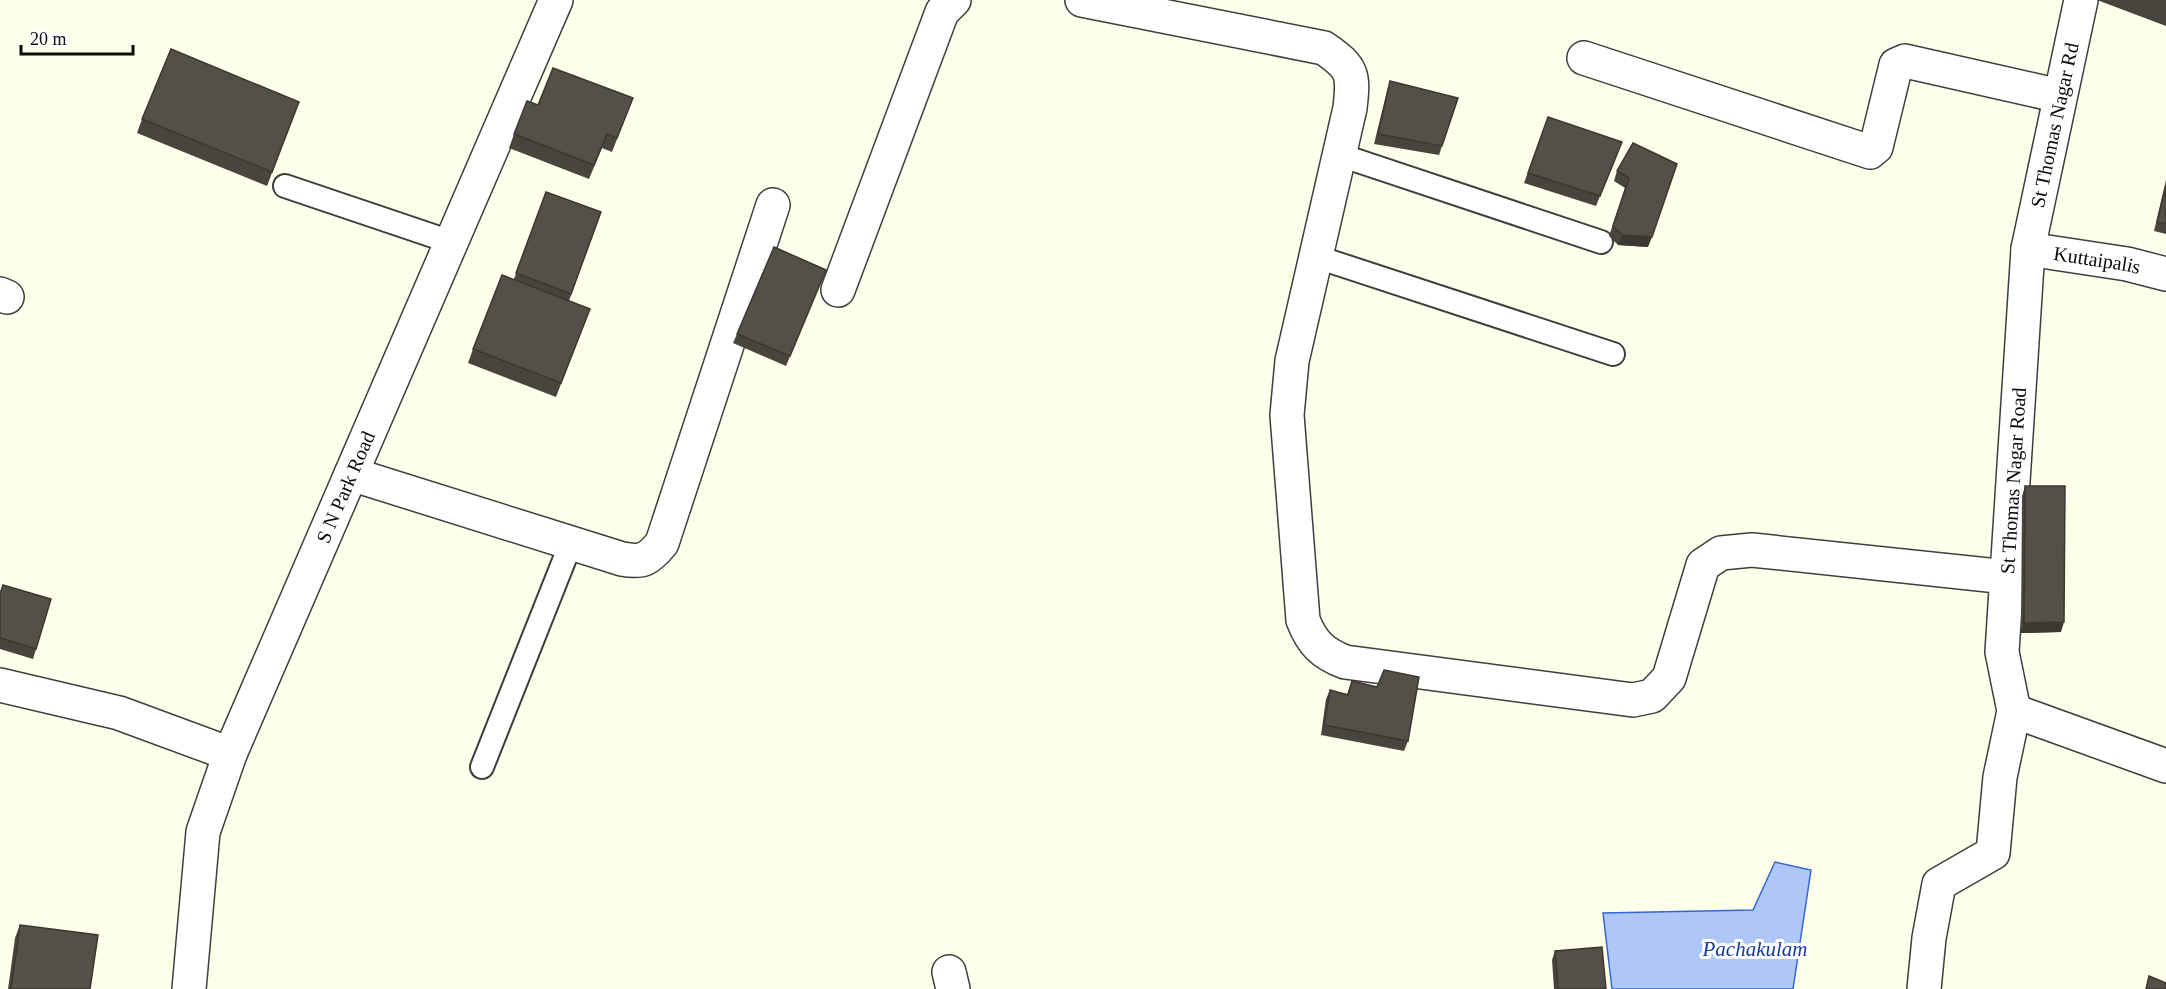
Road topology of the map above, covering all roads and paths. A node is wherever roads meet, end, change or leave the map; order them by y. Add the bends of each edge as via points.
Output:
1 (954, 0) edge
2 (1082, 0) edge
3 (2081, 0) edge
4 (545, 3) edge
5 (1130, 4) edge
6 (1584, 58) dead end
7 (2060, 96) junction
8 (1340, 155) junction
9 (285, 186) dead end
10 (773, 205) dead end
11 (451, 242) junction
12 (1601, 242) dead end
13 (2028, 249) junction
14 (1317, 256) junction
15 (2166, 274) edge
16 (838, 290) dead end
17 (1613, 354) dead end
18 (351, 474) junction
19 (571, 543) junction
20 (2007, 577) junction
21 (0, 685) edge
22 (2014, 711) junction
23 (230, 754) junction
24 (2166, 766) edge
25 (482, 767) dead end
26 (189, 989) edge
27 (1924, 989) edge

1 - 16 street via 942,12
2 - 5 street
3 - 7 street, St Thomas Nagar Rd
4 - 11 street, S N Park Road
5 - 8 street via 1324,48 1342,60 1353,80
6 - 7 street via 1870,152 1876,147 1896,65 1905,61
7 - 13 street, St Thomas Nagar Rd
8 - 12 lane
8 - 14 street
9 - 11 lane
10 - 19 street via 662,543 651,558 640,562
11 - 18 street, S N Park Road
13 - 15 street, Kuttaipalis
13 - 20 street, St Thomas Nagar Road
14 - 17 lane
14 - 20 street via 1292,362 1287,415 1303,620 1310,639 1326,654 1345,662 1633,700 1652,696 1669,678 1703,565 1721,553 1752,550
18 - 19 street
18 - 23 street, S N Park Road
19 - 25 lane
20 - 22 street, St Thomas Nagar Road via 2002,652
21 - 23 street via 119,713
22 - 24 street
22 - 27 street via 2000,777 1993,853 1939,884
23 - 26 street, S N Park Road via 203,832

